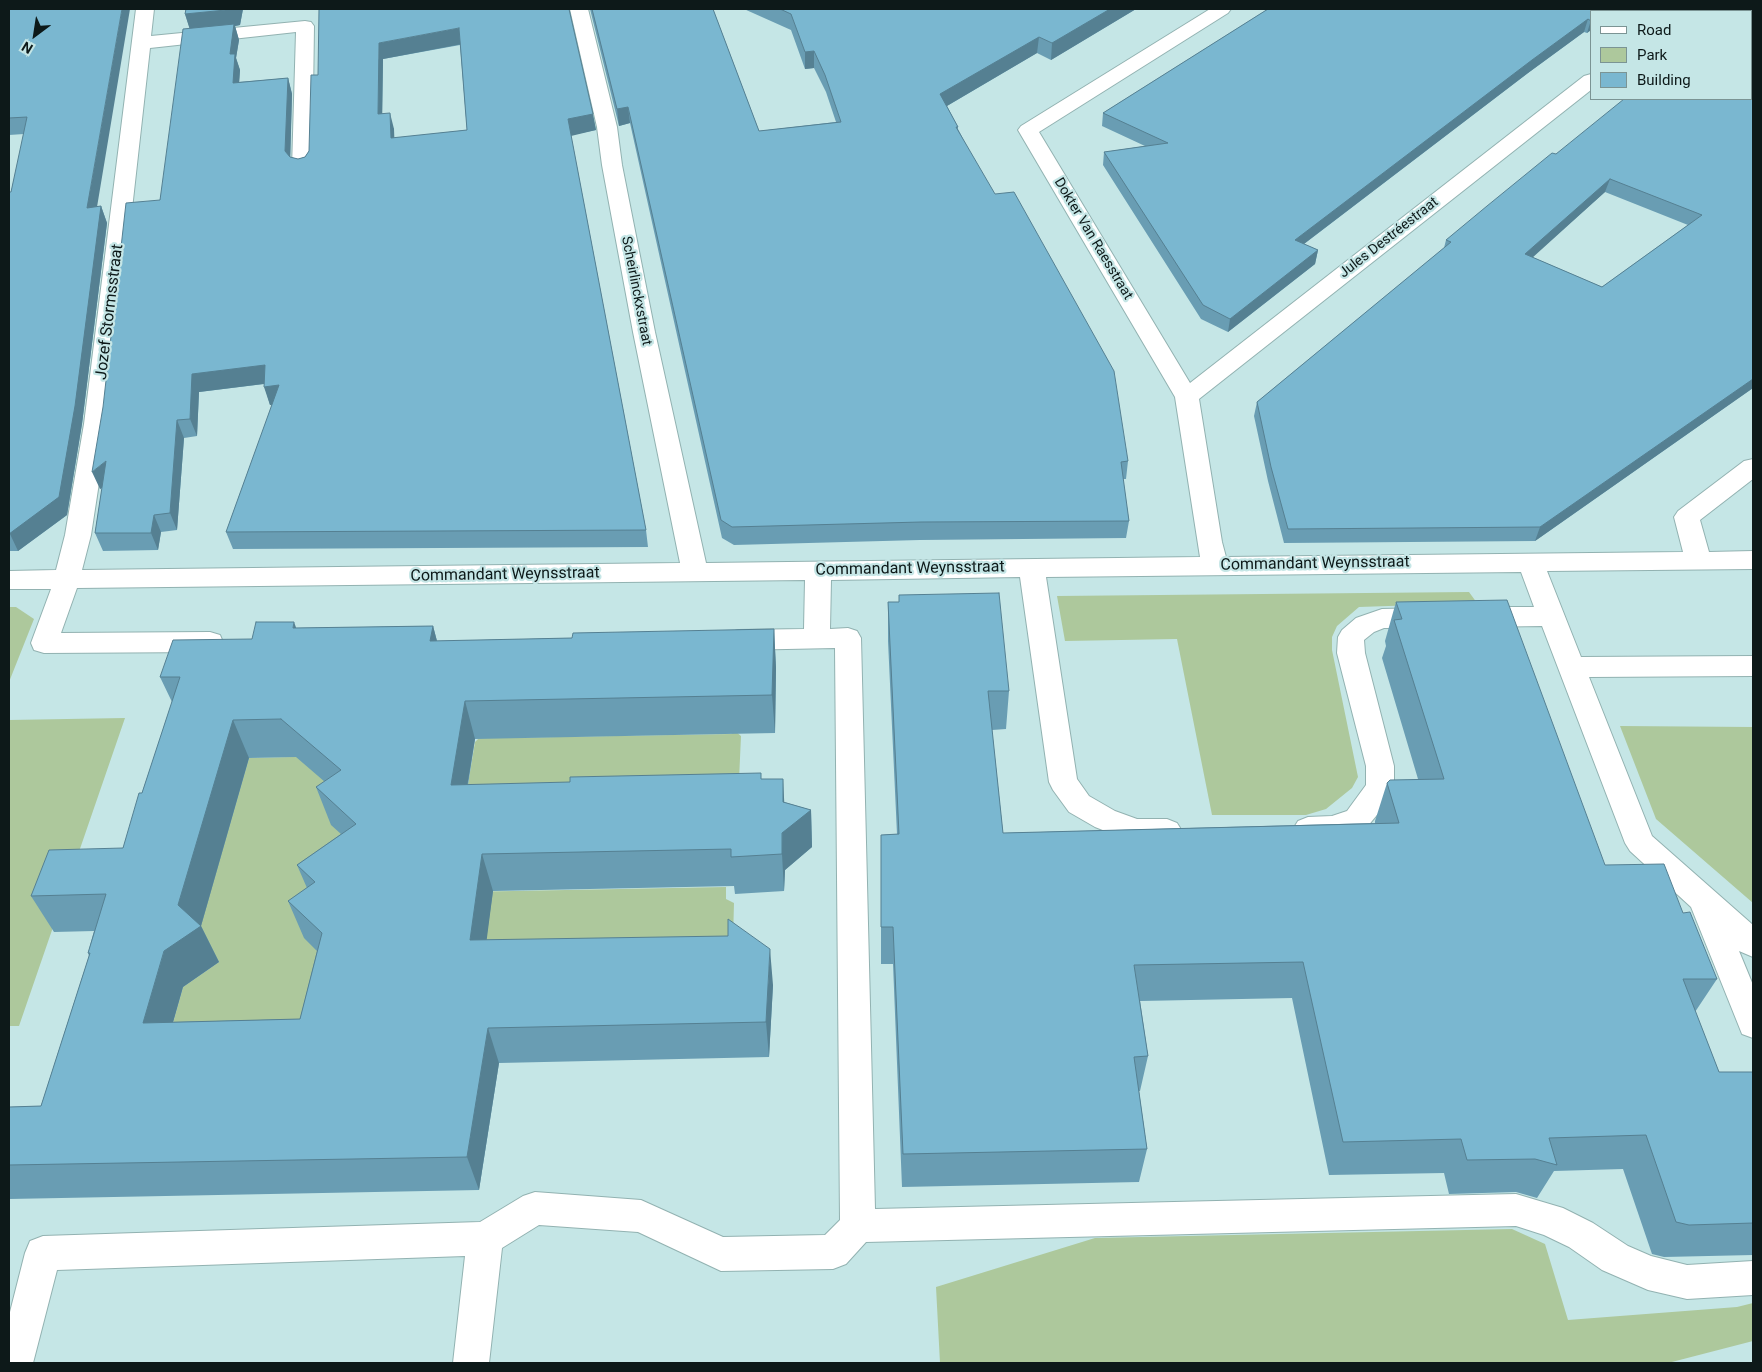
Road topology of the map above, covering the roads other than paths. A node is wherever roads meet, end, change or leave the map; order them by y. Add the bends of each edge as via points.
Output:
1 (145, 9) edge
2 (579, 9) edge
3 (1222, 9) edge
4 (141, 43) junction
5 (1590, 81) edge
6 (302, 168) edge
7 (1187, 398) junction
8 (1753, 467) edge
9 (1698, 560) junction
10 (1753, 560) edge
11 (1530, 562) junction
12 (1215, 566) junction
13 (1032, 568) junction
14 (818, 570) junction
15 (695, 572) junction
16 (9, 580) edge
17 (67, 580) junction
18 (1551, 616) junction
19 (817, 639) junction
20 (718, 640) edge
21 (232, 642) edge
22 (1753, 666) edge
23 (1572, 667) junction
24 (1287, 829) edge
25 (1192, 831) edge
26 (1704, 900) junction
27 (1753, 944) edge
28 (1753, 1024) edge
29 (858, 1226) junction
30 (485, 1239) junction
31 (1753, 1278) edge
32 (15, 1363) edge
33 (472, 1363) edge

1 - 4 street, Jozef Stormsstraat
2 - 15 street, Scheirlinckxstraat via 607,127 644,332
3 - 7 street, Dokter Van Raesstraat via 1028,130
4 - 6 street via 305,26
4 - 17 street, Jozef Stormsstraat via 96,424 78,535
5 - 7 street, Jules Destréestraat
7 - 12 street, Dokter Van Raesstraat
8 - 9 street via 1687,517
9 - 10 street, Commandant Weynsstraat
9 - 11 street, Commandant Weynsstraat
11 - 12 street, Commandant Weynsstraat
11 - 18 street
12 - 13 street, Commandant Weynsstraat
13 - 14 street, Commandant Weynsstraat
13 - 25 street via 1063,782 1079,804 1136,831
14 - 15 street, Commandant Weynsstraat
14 - 19 street
15 - 17 street, Commandant Weynsstraat
16 - 17 street, Commandant Weynsstraat
17 - 21 street, Jozef Stormsstraat via 44,643
18 - 23 street
18 - 24 street via 1382,619 1365,625 1352,636 1351,653 1380,766 1380,784 1357,819 1334,828
19 - 20 street
19 - 29 street via 848,638
22 - 23 street
23 - 26 street via 1640,843
26 - 27 street
26 - 28 street
29 - 30 street via 833,1252 722,1254 641,1216 535,1208
29 - 31 street via 1516,1210 1551,1220 1615,1258 1648,1273 1687,1282
30 - 32 street via 43,1253
30 - 33 street

